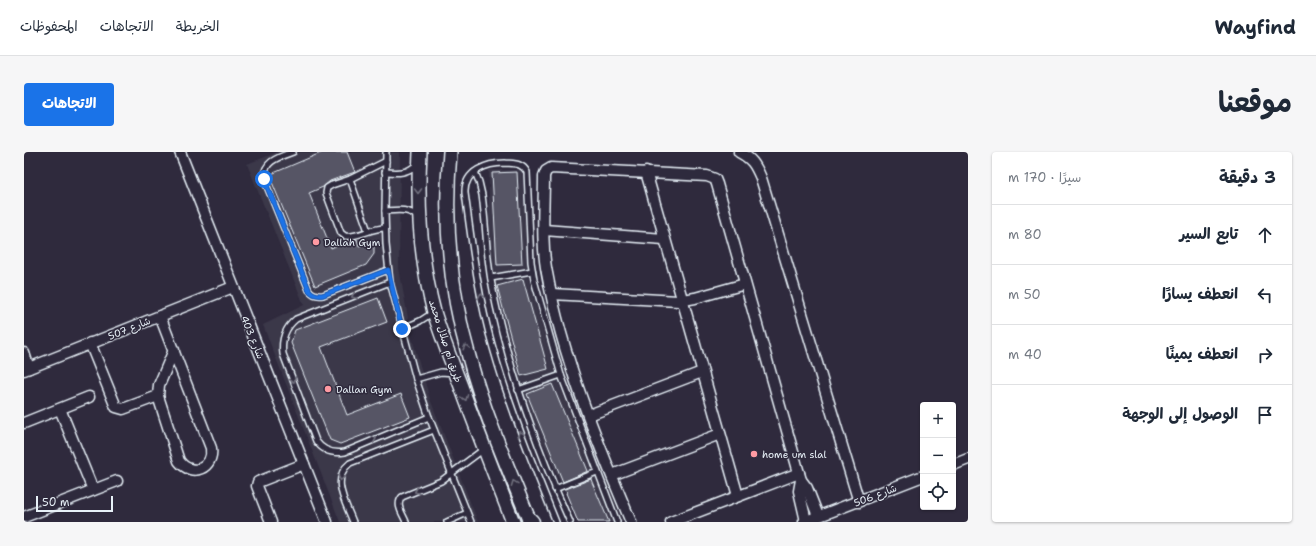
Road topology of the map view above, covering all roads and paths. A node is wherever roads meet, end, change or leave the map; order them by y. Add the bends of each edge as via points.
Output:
1 (180, 152) edge
2 (293, 152) edge
3 (386, 152) edge
4 (450, 152) edge
5 (739, 152) edge
6 (420, 156) edge
7 (386, 161) junction
8 (385, 172) junction
9 (474, 172) junction
10 (646, 172) junction
11 (350, 179) junction
12 (384, 211) junction
13 (419, 218) junction
14 (385, 228) junction
15 (544, 230) junction
16 (368, 231) junction
17 (664, 239) junction
18 (388, 270) junction
19 (532, 271) junction
20 (491, 278) junction
21 (390, 282) junction
22 (745, 284) junction
23 (233, 287) junction
24 (552, 294) junction
25 (683, 300) junction
26 (434, 312) junction
27 (160, 316) junction
28 (402, 329) junction
29 (90, 343) junction
30 (174, 350) junction
31 (24, 352) edge
32 (27, 369) edge
33 (702, 372) junction
34 (456, 373) junction
35 (560, 375) junction
36 (416, 379) junction
37 (518, 390) junction
38 (158, 396) junction
39 (89, 397) dead end
40 (60, 409) junction
41 (589, 415) junction
42 (429, 417) junction
43 (24, 423) edge
44 (434, 430) junction
45 (720, 434) junction
46 (484, 449) junction
47 (968, 459) edge
48 (956, 463) edge
49 (304, 464) junction
50 (597, 472) junction
51 (451, 474) junction
52 (612, 476) junction
53 (800, 476) junction
54 (920, 477) edge
55 (117, 481) dead end
56 (555, 489) junction
57 (93, 490) junction
58 (738, 496) junction
59 (859, 502) junction
60 (467, 513) junction
61 (818, 516) junction
62 (24, 517) edge
63 (530, 521) edge
64 (271, 522) edge
65 (327, 522) edge
66 (354, 522) edge
67 (406, 522) edge
68 (447, 522) edge
69 (471, 522) edge
70 (513, 522) edge
71 (556, 522) edge
72 (570, 522) edge
73 (617, 522) edge
74 (631, 522) edge
75 (671, 522) edge
76 (805, 522) edge

1 - 23 street, شارع 403
2 - 18 lane via 271,161 266,168 264,179 309,290 315,295 323,295
3 - 7 lane
63 -> 4 street, طريق ام صلال محمد via 478,388 461,324 449,238
5 - 59 street via 756,165 761,178
6 - 8 lane via 414,168 400,173
6 -> 13 street, طريق ام صلال محمد
7 - 8 lane
7 - 11 lane
8 - 12 lane
9 - 19 lane via 487,165 500,163 525,168
9 - 20 lane via 483,202
71 -> 9 lane via 512,408 484,313 474,263 465,193 465,184
10 - 15 street via 548,169 544,176
10 - 17 street
10 - 22 street via 708,176 715,179
11 - 16 lane
11 - 16 lane via 329,186 326,196 343,235 348,237
12 - 13 lane via 404,210
12 - 14 lane
13 - 26 street, طريق ام صلال محمد
14 - 16 lane
14 - 18 lane
15 - 17 street
15 - 24 street via 545,258
17 - 25 street
18 - 21 lane
19 - 20 lane
19 - 35 lane
20 - 37 lane via 506,351
21 - 28 lane
21 -> 42 lane via 296,319 285,332 283,354 316,441 326,450 335,453 345,452
22 - 25 street
22 - 53 street
23 - 27 street, شارع 507
23 - 49 street, شارع 403
24 - 25 street
24 - 41 street via 569,362
25 - 33 street
26 - 28 lane
26 - 34 street, طريق ام صلال محمد
27 - 29 street, شارع 507
27 - 30 street
28 - 36 lane
29 - 32 street, شارع 507
29 - 38 street via 116,408 122,409
30 - 38 street via 159,384
30 - 38 street via 211,448 210,460 204,466 197,470 189,469 179,461
31 - 32 street
33 - 41 street
33 - 45 street
34 - 36 lane via 441,372
34 -> 46 street, طريق ام صلال محمد
35 - 37 lane
35 - 50 lane
36 - 42 lane
37 - 56 lane
39 - 40 street
40 - 43 street
40 - 57 street
41 - 52 street
42 - 44 lane
44 - 51 lane
44 -> 66 lane via 350,462 346,466 340,475 340,482
45 - 52 street
45 - 58 street
46 - 51 lane
46 - 70 street, طريق ام صلال محمد
47 - 48 street
49 - 64 street via 258,482 257,486
49 - 65 street, شارع 403
50 - 56 lane
50 - 73 lane
51 - 60 lane
51 -> 67 lane via 400,500 399,505
52 - 74 street
53 - 58 street
53 - 61 street
53 - 76 street via 798,491
54 - 59 street, شارع 506
55 - 57 street
56 - 72 lane
57 - 62 street
58 - 75 street
59 - 61 street, شارع 506
60 - 68 lane
60 - 69 lane
61 - 76 street, شارع 506

